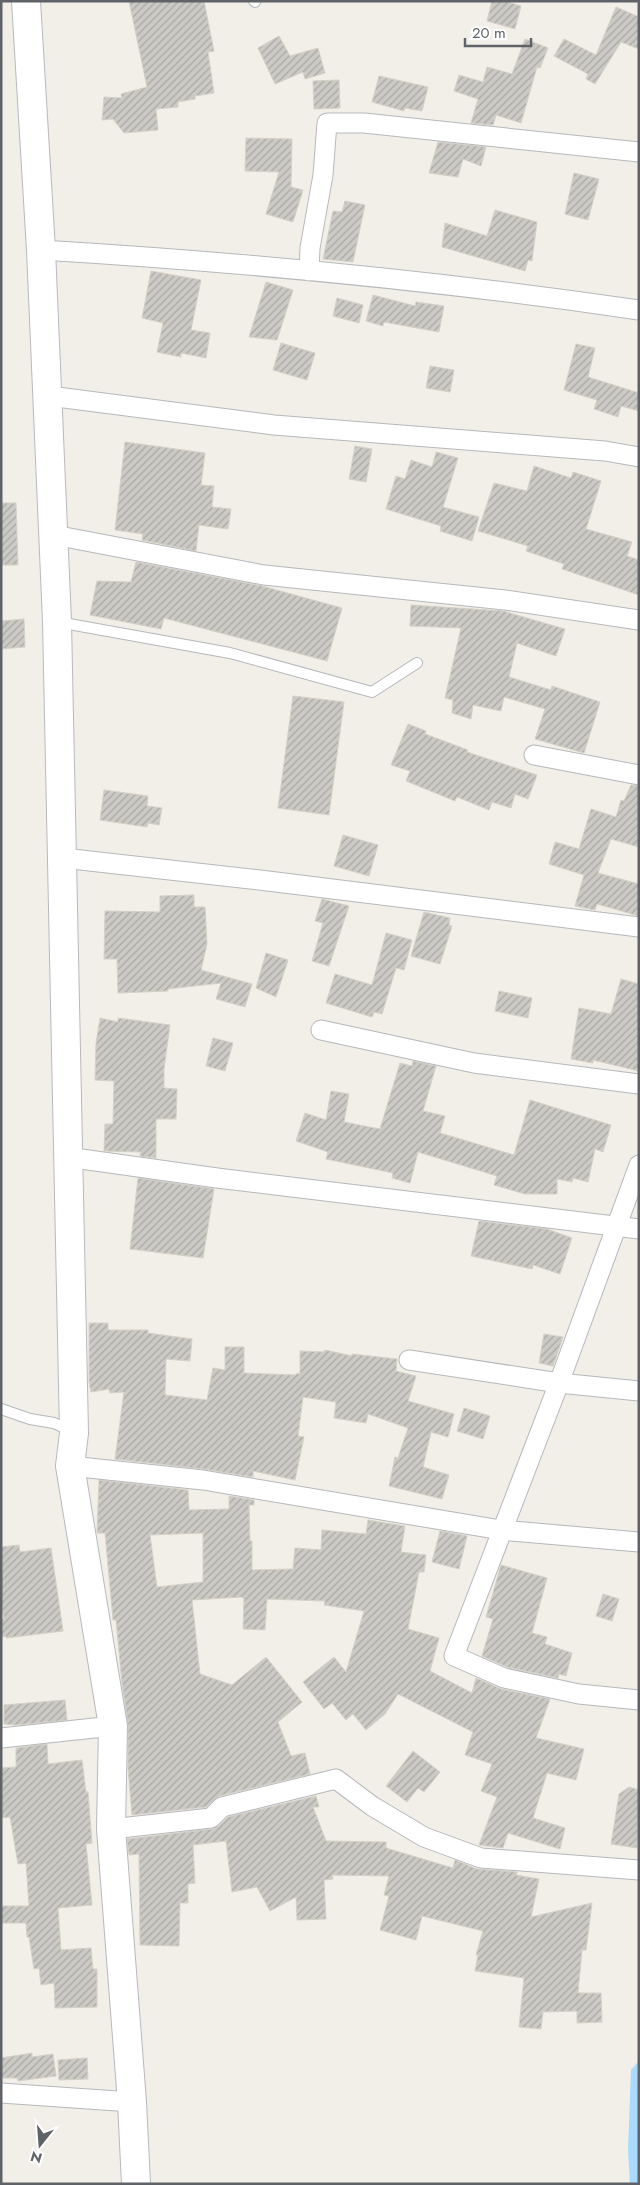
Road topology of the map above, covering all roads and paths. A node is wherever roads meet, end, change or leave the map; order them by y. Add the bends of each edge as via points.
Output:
1 (26, 1) edge
2 (639, 152) edge
3 (41, 250) junction
4 (309, 271) junction
5 (639, 310) edge
6 (49, 396) junction
7 (639, 457) edge
8 (54, 535) junction
9 (639, 620) edge
10 (58, 622) junction
11 (417, 663) dead end
12 (534, 755) dead end
13 (639, 775) edge
14 (63, 858) junction
15 (639, 927) edge
16 (321, 1030) dead end
17 (639, 1084) edge
18 (67, 1157) junction
19 (639, 1165) edge
20 (616, 1227) junction
21 (639, 1229) edge
22 (409, 1360) dead end
23 (559, 1383) junction
24 (639, 1391) edge
25 (1, 1409) edge
26 (74, 1433) junction
27 (70, 1466) junction
28 (501, 1530) junction
29 (639, 1542) edge
30 (639, 1700) edge
31 (113, 1726) junction
32 (1, 1738) edge
33 (111, 1830) junction
34 (639, 1870) edge
35 (1, 2093) edge
36 (132, 2102) junction
37 (136, 2184) edge

1 - 3 street
2 - 4 street via 364,123 327,123
3 - 4 street via 163,257
3 - 6 street
4 - 5 street
6 - 7 street via 274,425 596,450
6 - 8 street
8 - 9 street via 264,575 505,600
8 - 10 street
10 - 11 lane via 230,653 372,692
10 - 14 street
12 - 13 street
14 - 15 street
14 - 18 street
16 - 17 street via 474,1063
18 - 20 street
18 - 26 street
19 - 20 street
20 - 21 street
20 - 23 street
22 - 23 street
23 - 24 street
23 - 28 street
25 - 26 lane via 30,1419 54,1422
26 - 27 street
27 - 28 street via 204,1480
27 - 31 street
28 - 29 street
28 - 30 street via 454,1656 504,1678 579,1694
31 - 32 street
31 - 33 street
33 - 34 street via 211,1818 222,1807 336,1779 372,1806 424,1837 481,1858
33 - 36 street
35 - 36 street
36 - 37 street

